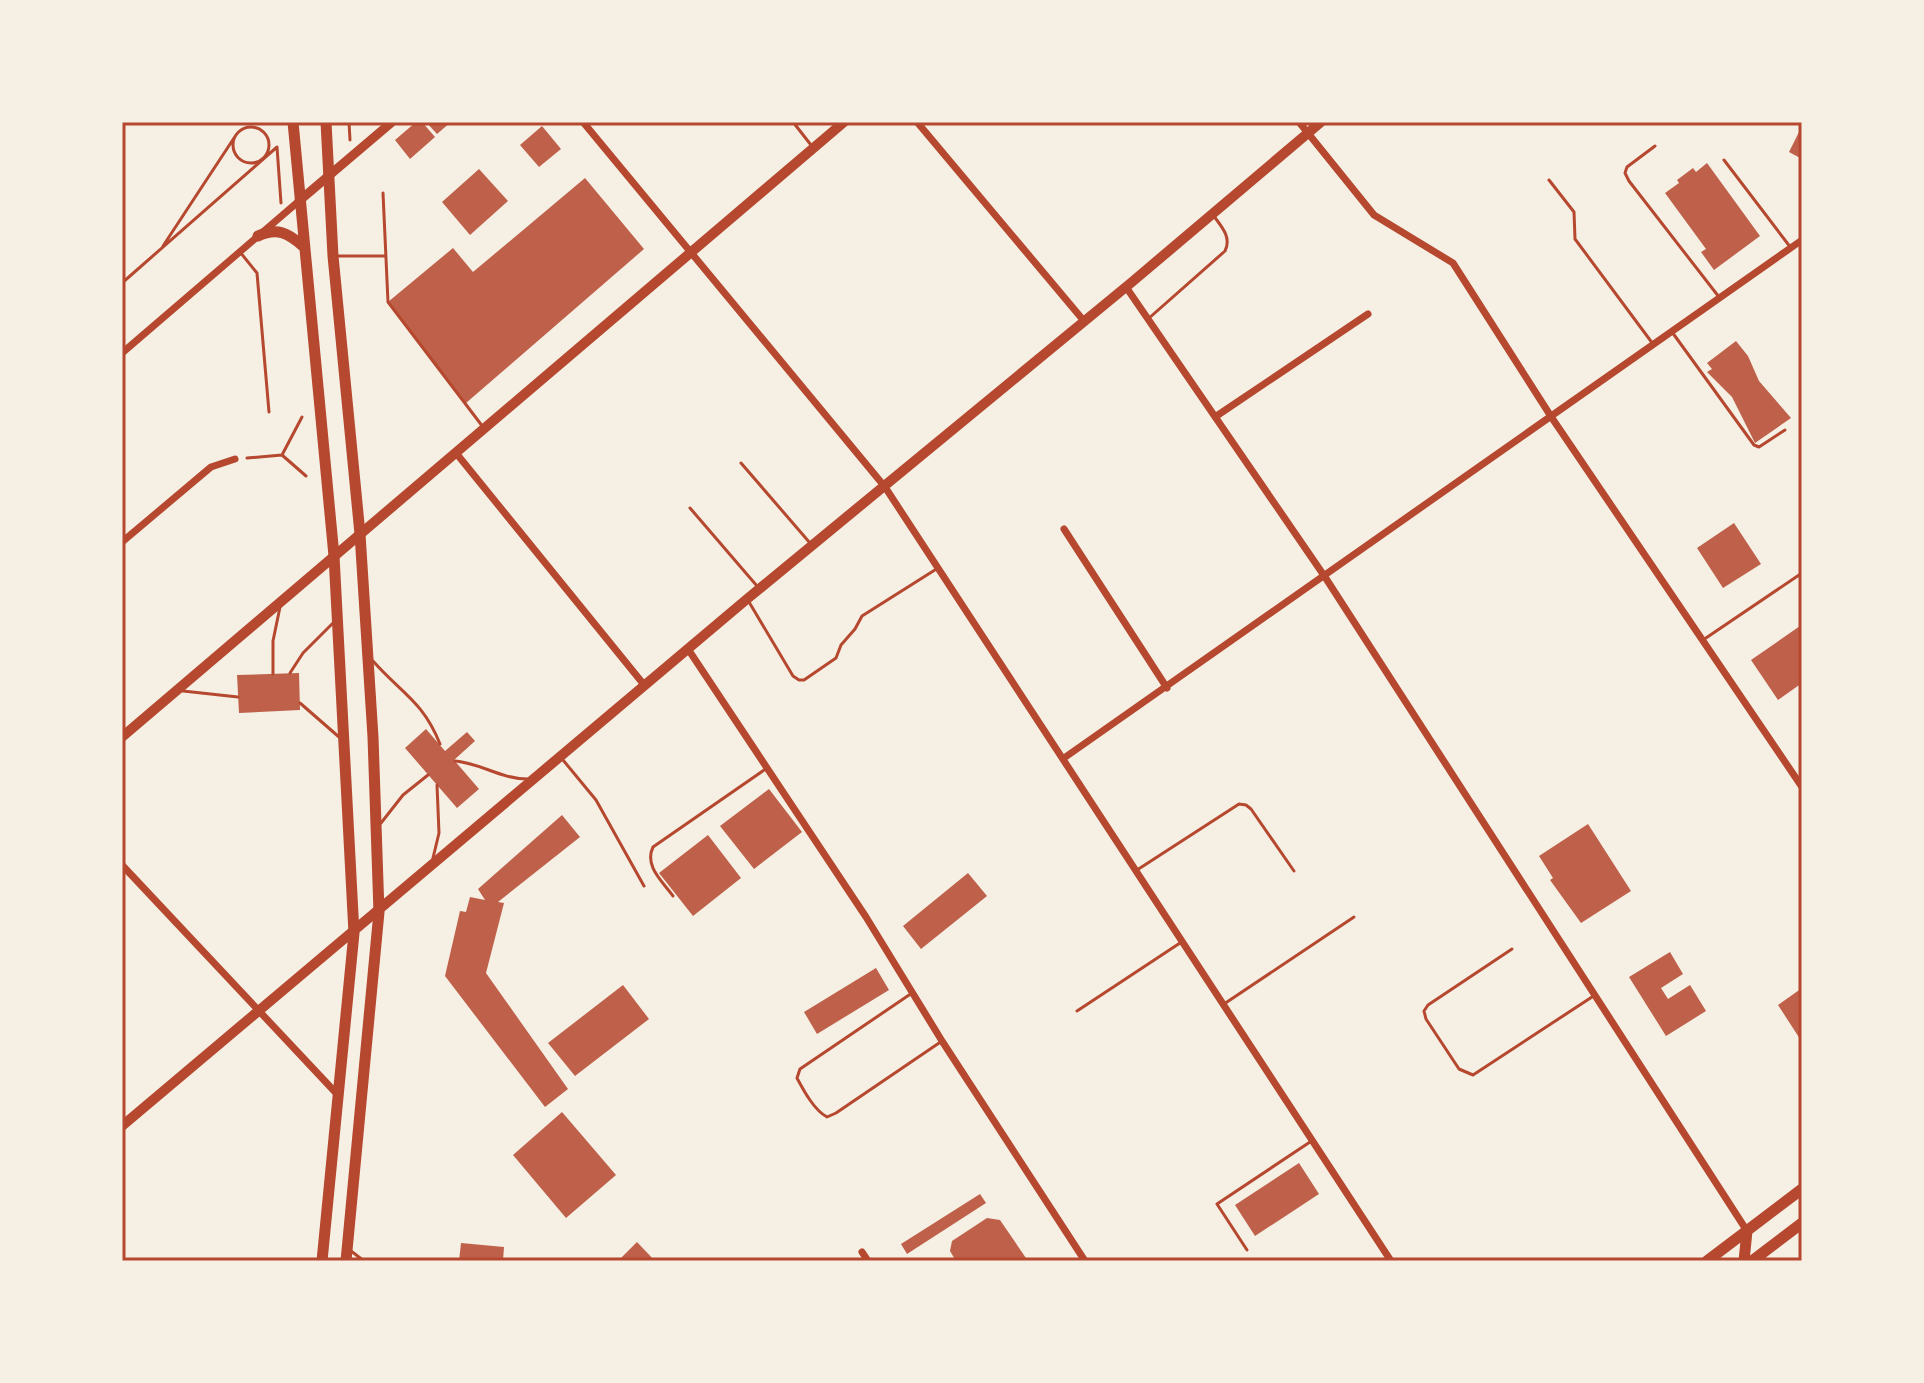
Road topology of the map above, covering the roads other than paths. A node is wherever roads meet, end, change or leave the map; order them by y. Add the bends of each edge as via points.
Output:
1 (293, 122) edge
2 (326, 122) edge
3 (392, 122) edge
4 (583, 122) edge
5 (793, 122) edge
6 (844, 122) edge
7 (917, 122) edge
8 (1299, 122) edge
9 (1321, 122) edge
10 (1308, 133) junction
11 (1655, 146) dead end
12 (814, 148) junction
13 (1724, 160) dead end
14 (329, 176) junction
15 (1549, 180) dead end
16 (383, 193) dead end
17 (299, 201) junction
18 (1213, 214) junction
19 (258, 236) junction
20 (1802, 240) edge
21 (303, 246) junction
22 (1791, 248) junction
23 (240, 252) junction
24 (691, 252) junction
25 (333, 256) junction
26 (385, 256) junction
27 (1126, 287) junction
28 (1720, 298) junction
29 (1368, 314) dead end
30 (1148, 319) junction
31 (1084, 321) junction
32 (1672, 332) junction
33 (1653, 345) junction
34 (122, 353) edge
35 (269, 412) dead end
36 (1215, 417) junction
37 (1552, 418) junction
38 (486, 430) junction
39 (1785, 430) dead end
40 (456, 453) junction
41 (235, 459) road end
42 (741, 463) dead end
43 (885, 487) junction
44 (690, 508) dead end
45 (1064, 529) dead end
46 (360, 534) junction
47 (122, 542) edge
48 (812, 546) junction
49 (334, 556) junction
50 (938, 568) junction
51 (1802, 573) edge
52 (1325, 577) junction
53 (760, 589) junction
54 (282, 599) junction
55 (747, 599) junction
56 (337, 620) junction
57 (1703, 640) junction
58 (688, 649) junction
59 (367, 651) junction
60 (290, 673) dead end
61 (273, 674) dead end
62 (645, 686) junction
63 (1167, 688) junction
64 (178, 691) junction
65 (238, 697) dead end
66 (300, 703) dead end
67 (122, 737) edge
68 (344, 741) junction
69 (440, 744) dead end
70 (560, 757) junction
71 (1064, 758) junction
72 (455, 761) dead end
73 (767, 768) junction
74 (428, 775) dead end
75 (536, 778) junction
76 (437, 785) dead end
77 (1802, 787) edge
78 (376, 829) junction
79 (122, 865) edge
80 (1137, 870) junction
81 (1294, 871) dead end
82 (426, 872) junction
83 (644, 886) dead end
84 (673, 896) dead end
85 (379, 912) junction
86 (1354, 917) dead end
87 (354, 933) junction
88 (1183, 941) junction
89 (1512, 949) dead end
90 (912, 993) junction
91 (1595, 995) junction
92 (1224, 1004) junction
93 (260, 1011) junction
94 (1077, 1011) dead end
95 (942, 1041) junction
96 (337, 1094) junction
97 (122, 1126) edge
98 (1313, 1140) junction
99 (1802, 1189) edge
100 (1802, 1223) edge
101 (1747, 1231) junction
102 (1247, 1250) dead end
103 (862, 1252) dead end
104 (346, 1255) edge
105 (322, 1261) edge
106 (364, 1261) edge
107 (868, 1261) edge
108 (1085, 1261) edge
109 (1391, 1261) edge
110 (1707, 1261) edge
111 (1744, 1261) edge
112 (1752, 1261) edge

1 - 17 main road
2 - 14 main road
3 - 14 street
4 - 24 street
5 - 12 lane
6 - 12 main road
7 - 31 street
8 - 10 street
9 - 10 main road
10 - 18 main road
10 - 37 street via 1374,215 1453,263
11 - 28 lane via 1625,173
12 - 24 main road
13 - 22 lane
14 - 17 street
14 - 25 main road
15 - 33 lane via 1574,212 1575,239
16 - 26 lane
17 - 19 street
17 - 21 main road
18 - 27 main road
18 - 30 lane via 1228,240 1225,251
19 - 21 main road via 282,231
19 - 23 street
20 - 22 street
21 - 49 main road
22 - 28 street
23 - 34 street
23 - 35 lane via 257,273
24 - 38 main road
24 - 43 street
25 - 26 lane
25 - 46 main road
26 - 38 lane via 388,302
27 - 30 street
27 - 31 main road
28 - 32 street
29 - 36 street
30 - 36 street
31 - 43 main road
32 - 33 street
32 - 39 lane via 1754,445
33 - 37 street
36 - 52 street
37 - 52 street
37 - 57 street
38 - 40 main road
40 - 46 main road
40 - 62 street
41 - 47 street via 211,467
42 - 48 lane
43 - 48 main road
43 - 50 street
44 - 53 lane
45 - 63 street
46 - 49 main road
46 - 59 main road
48 - 53 main road
49 - 54 main road
49 - 56 main road
50 - 55 lane via 862,616 836,658 804,680 793,676
50 - 71 street
51 - 57 lane
52 - 63 street
52 - 91 street
53 - 55 main road
54 - 61 lane
54 - 64 main road
55 - 58 main road
56 - 60 lane
56 - 68 main road
57 - 77 street
58 - 62 main road
58 - 73 street
59 - 69 lane via 422,710
59 - 78 main road
62 - 70 main road
63 - 71 street
64 - 65 lane
64 - 67 main road
66 - 68 lane
68 - 87 main road
70 - 75 main road
70 - 83 lane via 596,800
71 - 80 street
72 - 75 lane via 502,777
73 - 84 lane via 653,847 650,864
73 - 90 street
74 - 78 lane via 403,795
75 - 82 main road
76 - 82 lane via 439,833
78 - 85 main road
79 - 93 street
80 - 81 lane via 1239,804 1251,809
80 - 88 street
82 - 85 main road
85 - 87 main road
85 - 104 main road
86 - 92 lane
87 - 93 main road
87 - 96 main road
88 - 92 street
88 - 94 lane
89 - 91 lane via 1424,1011 1459,1069 1473,1075
90 - 95 street
90 - 95 lane via 800,1069 800,1083 827,1117
91 - 101 street
92 - 98 street
93 - 96 street
93 - 97 main road
95 - 108 street
96 - 105 main road
98 - 102 lane via 1217,1204
98 - 109 street
99 - 101 main road
100 - 112 main road
101 - 110 main road
101 - 111 main road
103 - 107 street
104 - 106 lane

